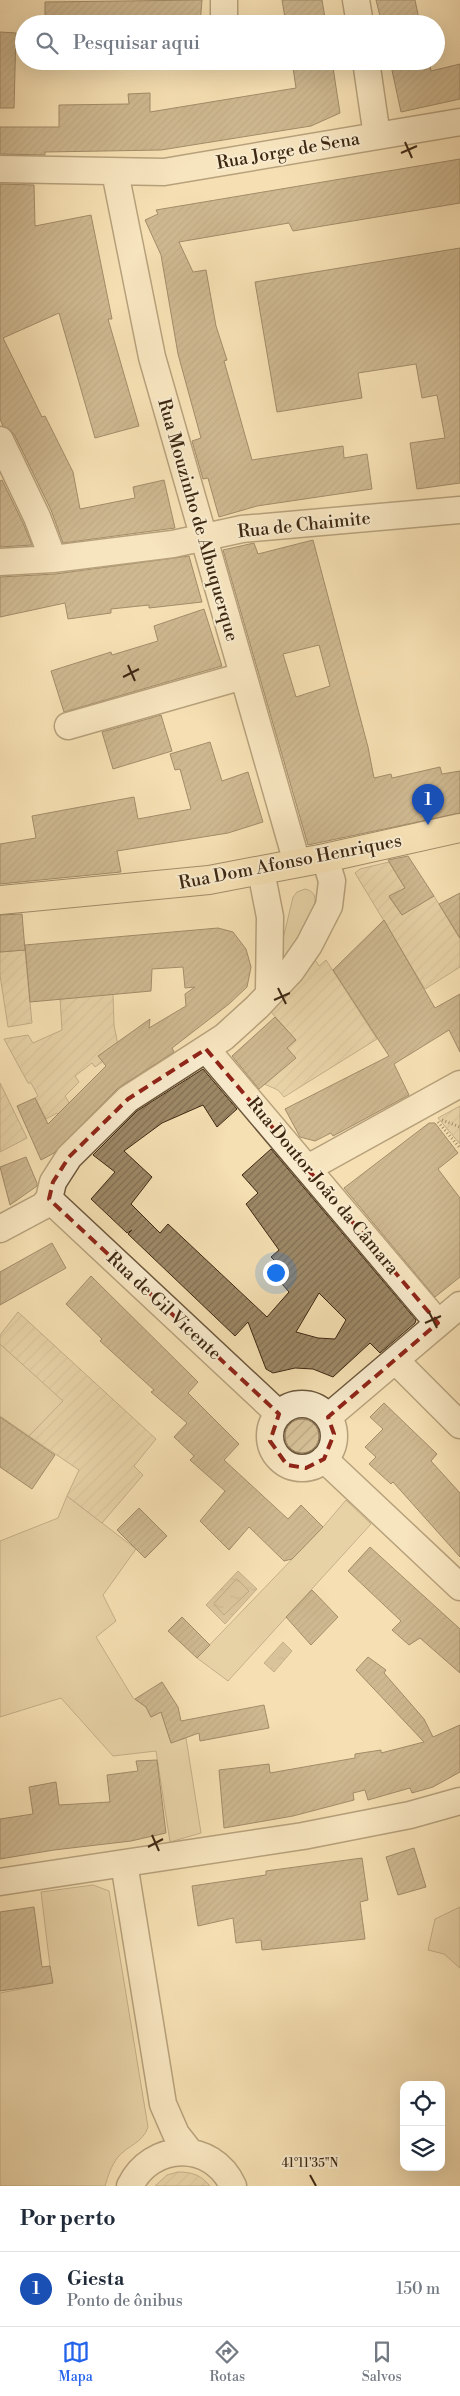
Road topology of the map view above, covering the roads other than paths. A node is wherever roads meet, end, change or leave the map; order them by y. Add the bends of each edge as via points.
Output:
1 (224, 0) edge
2 (356, 0) edge
3 (224, 15) edge
4 (358, 15) edge
5 (367, 70) edge
6 (460, 122) edge
7 (377, 136) junction
8 (0, 169) edge
9 (115, 172) junction
10 (0, 440) edge
11 (460, 510) edge
12 (204, 539) junction
13 (54, 559) junction
14 (0, 562) edge
15 (243, 676) junction
16 (68, 726) dead end
17 (460, 828) edge
18 (325, 858) junction
19 (297, 863) junction
20 (261, 871) junction
21 (0, 900) edge
22 (269, 991) junction
23 (206, 1049) junction
24 (460, 1084) edge
25 (308, 1168) junction
26 (49, 1199) junction
27 (0, 1229) edge
28 (460, 1306) edge
29 (438, 1323) junction
30 (395, 1360) junction
31 (279, 1414) junction
32 (328, 1417) junction
33 (460, 1425) edge
34 (324, 1459) junction
35 (460, 1587) edge
36 (460, 1802) edge
37 (126, 1870) junction
38 (0, 1882) edge
39 (163, 2104) junction
40 (190, 2152) junction
41 (154, 2158) junction
42 (130, 2186) edge
43 (233, 2186) edge

1 - 3 street
2 - 4 street
5 - 7 street
6 - 7 street, Rua Jorge de Sena
7 - 9 street, Rua Jorge de Sena via 164,172
8 - 9 street, Rua Jorge de Sena
9 - 12 street, Rua Mouzinho de Albuquerque via 152,357
10 - 13 street
11 - 12 street, Rua de Chaimite via 242,529
12 - 13 street, Rua de Chaimite
12 - 15 street, Rua Mouzinho de Albuquerque
13 - 14 street, Rua de Chaimite
15 - 16 street
15 - 19 street, Rua Mouzinho de Albuquerque
17 - 18 main road, Rua Dom Afonso Henriques
18 - 19 main road, Rua Dom Afonso Henriques
18 - 22 street via 332,881 329,906 300,958
19 - 20 main road, Rua Dom Afonso Henriques
20 - 21 main road, Rua Dom Afonso Henriques via 129,889
20 - 22 street via 270,917
22 - 23 street via 241,1023
23 - 25 street, Rua Doutor João da Câmara
23 - 26 street via 128,1099 100,1125 69,1157 53,1182
24 - 25 street
25 - 29 street, Rua Doutor João da Câmara
26 - 27 street via 43,1206
26 - 31 street, Rua de Gil Vicente
28 - 29 street
29 - 30 street
30 - 32 street
30 - 33 street
31 - 32 street via 286,1408 304,1404
31 - 34 street via 270,1431 270,1441 279,1459 297,1468 306,1468
32 - 34 street via 334,1434 330,1452
34 - 35 street
36 - 37 street via 410,1815
37 - 38 street
37 - 39 street
39 - 40 street via 176,2134
39 - 41 street
40 - 41 street via 172,2152
40 - 43 street via 206,2156 219,2165
41 - 42 street via 140,2170

